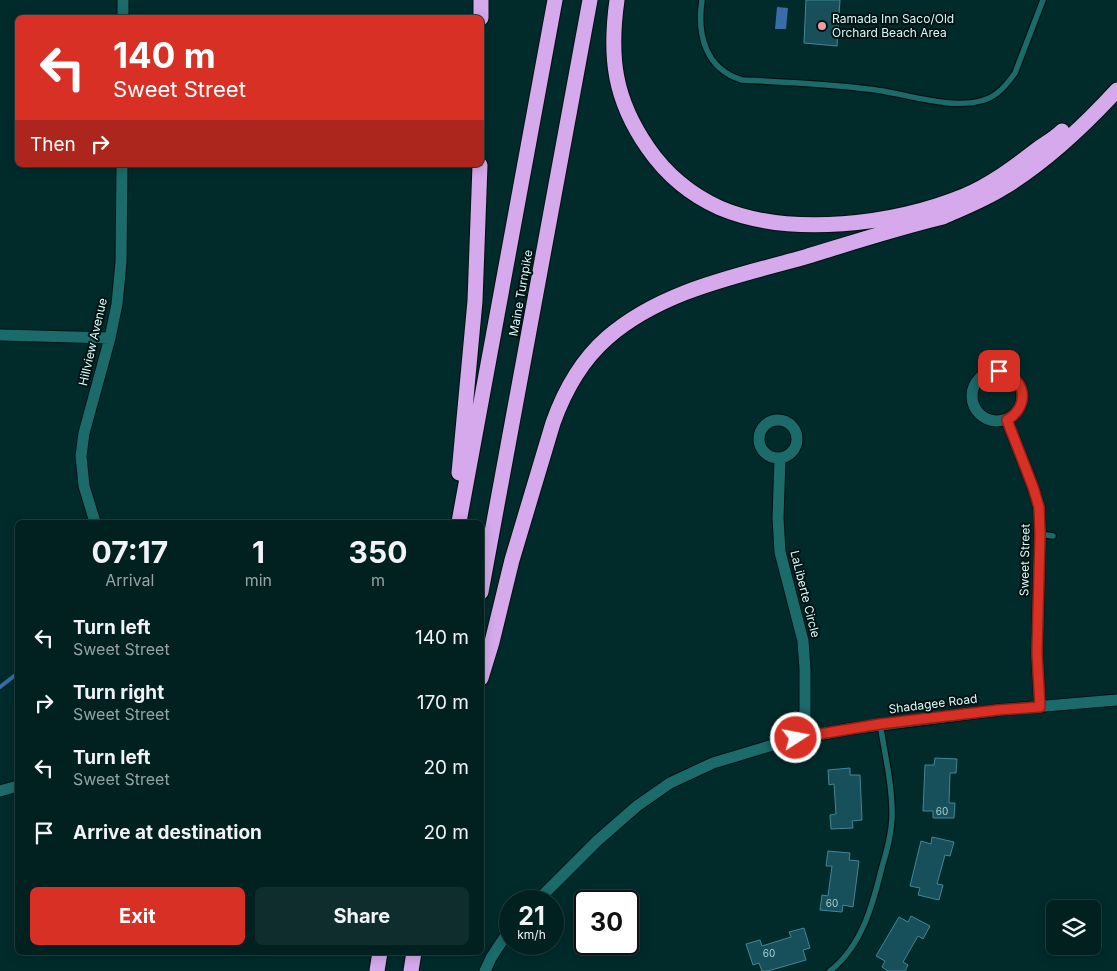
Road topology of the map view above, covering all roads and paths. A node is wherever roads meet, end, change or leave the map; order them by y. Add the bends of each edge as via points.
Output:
1 (123, 0) edge
2 (481, 0) edge
3 (555, 0) edge
4 (590, 0) edge
5 (617, 0) edge
6 (702, 0) edge
7 (1042, 0) edge
8 (123, 15) edge
9 (481, 15) edge
10 (1117, 81) edge
11 (1117, 90) edge
12 (122, 167) edge
13 (480, 167) edge
14 (0, 335) edge
15 (110, 338) junction
16 (1007, 420) junction
17 (780, 458) dead end
18 (94, 520) edge
19 (455, 520) edge
20 (459, 520) edge
21 (1040, 534) junction
22 (1053, 536) dead end
23 (484, 576) edge
24 (484, 668) edge
25 (1117, 700) edge
26 (1040, 707) junction
27 (880, 724) junction
28 (805, 736) junction
29 (15, 787) edge
30 (0, 791) edge
31 (547, 890) edge
32 (499, 946) edge
33 (380, 955) edge
34 (414, 955) edge
35 (377, 971) edge
36 (411, 971) edge
37 (485, 971) edge
38 (830, 971) edge

1 - 8 street
2 - 9 highway
3 - 20 highway, Maine Turnpike
4 - 23 highway, Maine Turnpike
5 - 10 highway via 612,46 614,66 624,104 642,139 670,175 705,201 737,214 769,221 809,224 866,222 916,212 966,195 1054,139
6 - 7 lane via 700,27 703,44 722,70 733,77 867,88 940,102 984,100 1008,83
11 - 24 highway via 1090,120 1052,153 982,200 943,217 699,287 643,314 606,339 588,359 561,401 550,430
12 - 15 street, Hillview Avenue via 120,262 117,304
13 - 19 highway via 476,292
14 - 15 street
15 - 18 street, Hillview Avenue via 84,433 81,456 84,486
16 - 16 street via 1018,410 1022,389 1007,373 992,372 979,379 972,400 979,414 985,418
16 - 21 street, Sweet Street via 1037,497
17 - 28 street, LaLiberte Circle via 778,534 803,641
21 - 22 lane
21 - 26 street, Sweet Street via 1037,653
25 - 26 street, Shadagee Road
26 - 27 street, Shadagee Road
27 - 28 street, Shadagee Road
27 - 38 lane via 891,801 889,842 871,910 861,932
28 - 31 street, Shadagee Road via 713,763 670,783 624,817
29 - 30 street
32 - 37 street
33 - 35 highway
34 - 36 highway

